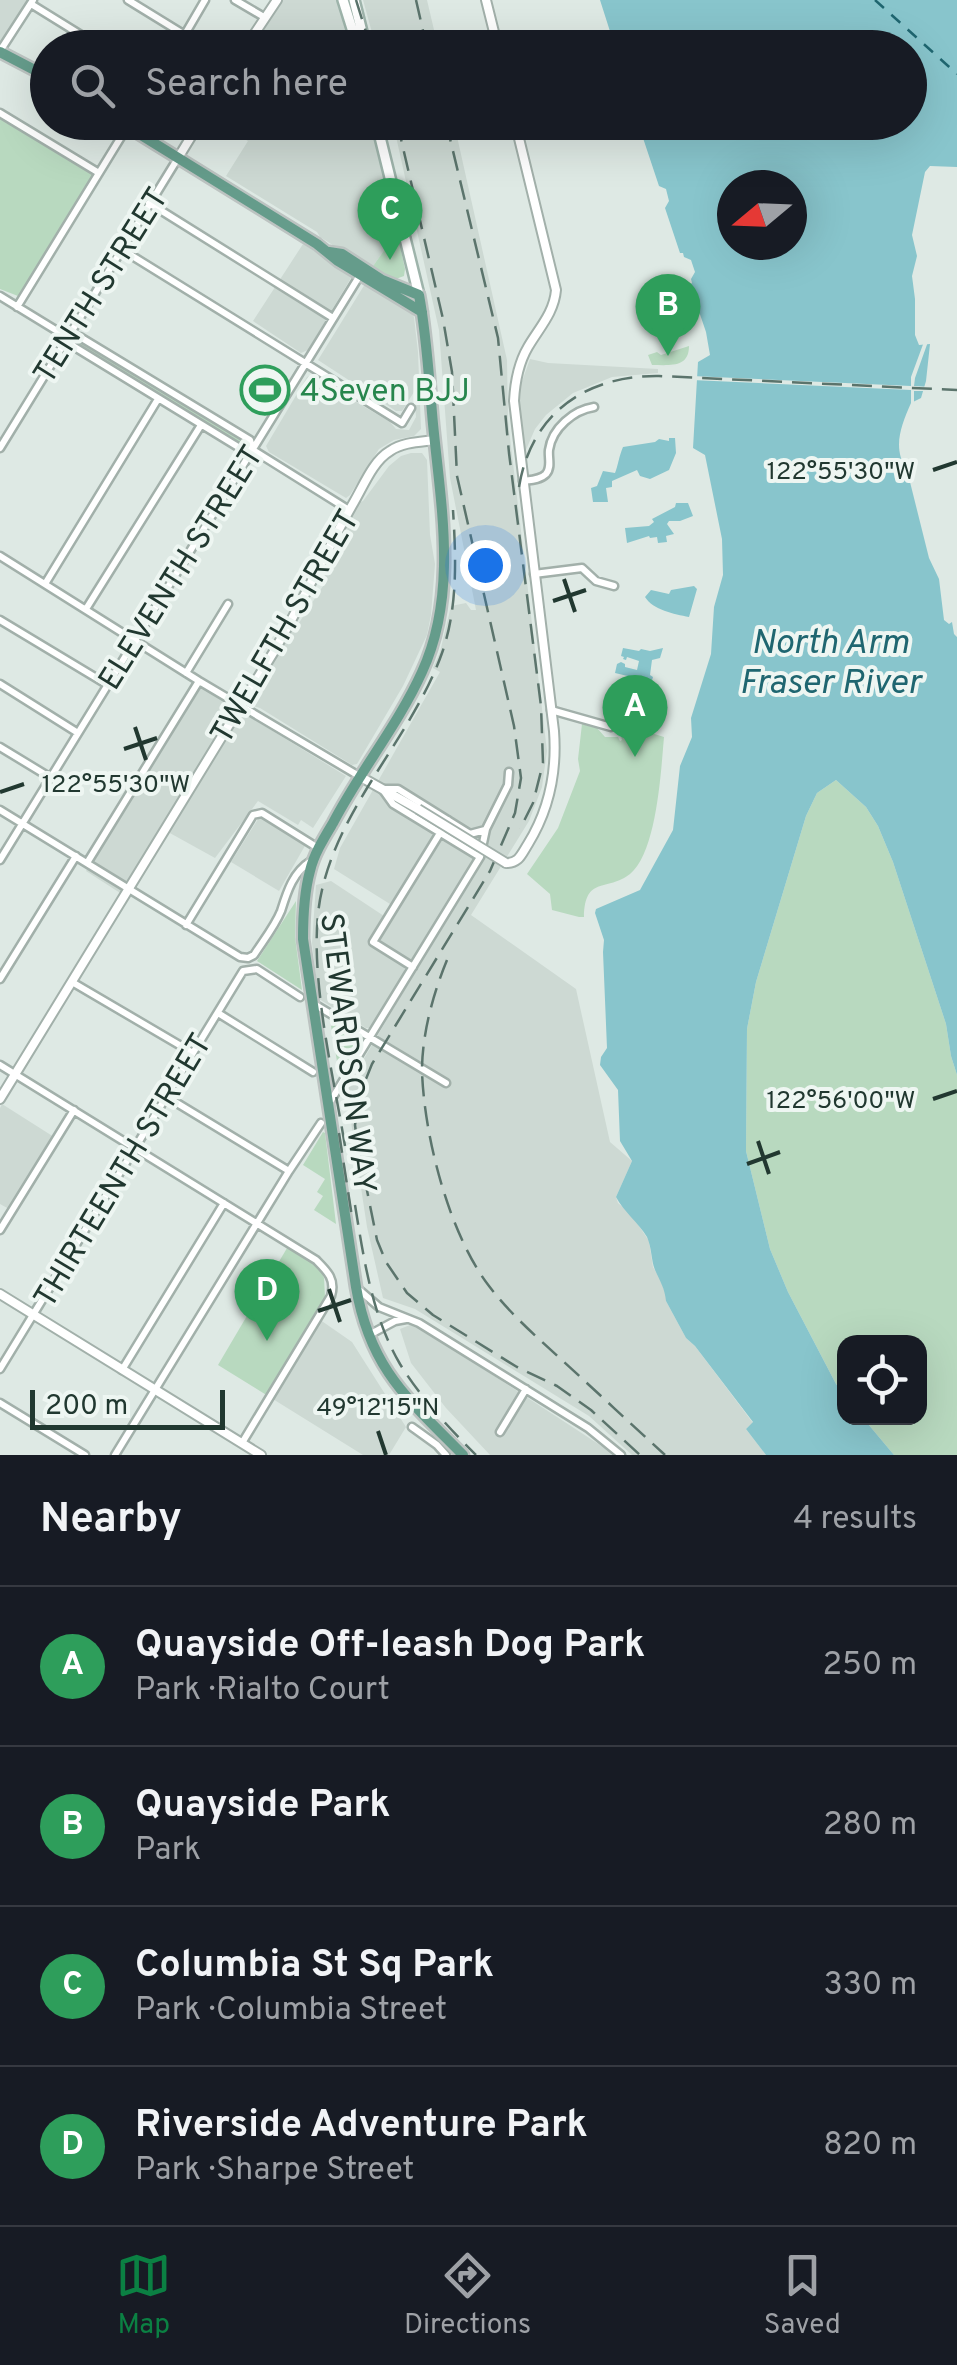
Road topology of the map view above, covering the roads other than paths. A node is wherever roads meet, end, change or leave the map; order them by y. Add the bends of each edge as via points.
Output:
1 (128, 0) edge
2 (205, 0) edge
3 (235, 0) edge
4 (343, 0) edge
5 (354, 0) edge
6 (486, 0) edge
7 (32, 2) edge
8 (270, 7) edge
9 (75, 30) edge
10 (176, 30) edge
11 (187, 30) edge
12 (257, 30) edge
13 (352, 30) edge
14 (362, 30) edge
15 (494, 30) edge
16 (0, 52) edge
17 (30, 68) edge
18 (0, 113) edge
19 (30, 131) edge
20 (45, 140) edge
21 (118, 140) edge
22 (150, 140) edge
23 (189, 140) edge
24 (381, 140) edge
25 (520, 140) edge
26 (178, 158) junction
27 (100, 173) junction
28 (149, 203) junction
29 (121, 249) junction
30 (330, 252) junction
31 (360, 274) junction
32 (418, 295) junction
33 (0, 296) edge
34 (17, 306) junction
35 (422, 312) junction
36 (334, 318) junction
37 (67, 337) junction
38 (306, 362) junction
39 (158, 399) junction
40 (594, 407) dead end
41 (411, 408) dead end
42 (201, 425) junction
43 (435, 440) junction
44 (0, 448) edge
45 (253, 450) junction
46 (523, 481) junction
47 (349, 510) junction
48 (0, 556) edge
49 (534, 574) junction
50 (45, 584) junction
51 (614, 586) dead end
52 (228, 604) dead end
53 (86, 609) junction
54 (0, 620) edge
55 (136, 640) junction
56 (186, 673) junction
57 (199, 681) junction
58 (0, 684) edge
59 (108, 685) junction
60 (240, 704) junction
61 (551, 710) junction
62 (611, 728) dead end
63 (78, 732) junction
64 (0, 747) edge
65 (509, 772) dead end
66 (359, 776) junction
67 (51, 778) junction
68 (382, 789) junction
69 (0, 810) edge
70 (448, 820) junction
71 (22, 824) junction
72 (486, 829) junction
73 (440, 832) junction
74 (316, 854) junction
75 (76, 856) junction
76 (480, 857) junction
77 (0, 860) edge
78 (87, 862) junction
79 (128, 888) junction
80 (186, 925) junction
81 (414, 967) junction
82 (0, 979) edge
83 (72, 982) junction
84 (300, 997) dead end
85 (312, 1004) junction
86 (218, 1013) junction
87 (369, 1038) junction
88 (193, 1054) junction
89 (0, 1065) edge
90 (313, 1072) dead end
91 (15, 1074) junction
92 (446, 1083) dead end
93 (167, 1097) junction
94 (0, 1099) edge
95 (329, 1105) junction
96 (74, 1110) junction
97 (321, 1123) dead end
98 (135, 1148) junction
99 (288, 1171) junction
100 (224, 1203) junction
101 (257, 1223) junction
102 (0, 1230) edge
103 (356, 1287) junction
104 (0, 1294) edge
105 (33, 1314) junction
106 (407, 1318) junction
107 (369, 1335) junction
108 (0, 1369) edge
109 (122, 1370) junction
110 (526, 1389) junction
111 (154, 1391) junction
112 (0, 1403) edge
113 (412, 1427) dead end
114 (500, 1432) dead end
115 (242, 1443) junction
116 (85, 1455) edge
117 (115, 1455) edge
118 (260, 1455) edge
119 (446, 1455) edge
120 (462, 1455) edge
121 (621, 1455) edge

1 - 10 street
2 - 11 street
3 - 8 street
4 - 13 main road
5 - 14 main road
6 - 15 street
7 - 9 street
7 - 16 street
8 - 12 street
16 - 17 main road
18 - 19 street
20 - 27 street
21 - 27 street
22 - 26 main road
23 - 26 street, TENTH STREET
24 - 32 main road
25 - 46 street via 556,290 515,385
26 - 28 street, TENTH STREET
26 - 30 main road
27 - 34 street
28 - 29 street, TENTH STREET
28 - 36 street
29 - 37 street, TENTH STREET
29 - 38 street
30 - 31 main road
30 - 32 main road
31 - 35 main road
31 - 36 street, ELEVENTH STREET
32 - 35 main road, STEWARDSON WAY
33 - 34 street
34 - 37 street
35 - 43 main road, STEWARDSON WAY
36 - 38 street, ELEVENTH STREET
37 - 39 street
37 - 44 street, TENTH STREET
37 - 45 street via 80,337 250,440
38 - 41 street via 402,423
38 - 45 street, ELEVENTH STREET
39 - 42 street
39 - 50 street
40 - 46 street via 579,409 554,436 547,473
42 - 45 street
42 - 53 street
43 - 47 street, TWELFTH STREET via 389,451
43 - 66 main road, STEWARDSON WAY via 444,552 441,613 422,674
45 - 47 street
45 - 55 street, ELEVENTH STREET
46 - 49 street
47 - 60 street, TWELFTH STREET
48 - 50 street
49 - 51 street via 582,568
49 - 61 street
50 - 53 street
52 - 56 street
53 - 55 street
54 - 59 street
55 - 56 street
55 - 59 street, ELEVENTH STREET
56 - 57 street
57 - 60 street
57 - 78 street
58 - 63 street
59 - 63 street, ELEVENTH STREET
60 - 66 street
60 - 79 street, TWELFTH STREET
61 - 62 street
61 - 68 street, bridge via 556,758 550,790 533,836 509,864
63 - 67 street, ELEVENTH STREET
64 - 67 street
65 - 72 street
66 - 68 street
66 - 74 main road, STEWARDSON WAY
67 - 71 street, ELEVENTH STREET
68 - 70 street via 398,789
68 - 73 street via 391,802
69 - 71 street
70 - 72 street via 470,834
70 - 73 street
71 - 75 street
71 - 77 street, ELEVENTH STREET
72 - 76 street
73 - 76 street
73 - 81 street via 374,942
74 - 80 street via 300,867 254,955 244,958
74 - 80 street via 257,812
74 - 85 main road, STEWARDSON WAY via 303,939
75 - 78 street
75 - 82 street
76 - 81 street
78 - 79 street
79 - 80 street
79 - 83 street, TWELFTH STREET
81 - 87 street
83 - 88 street
83 - 91 street, TWELFTH STREET
84 - 86 street, THIRTEENTH STREET via 257,969 243,971
85 - 87 street
85 - 95 main road, STEWARDSON WAY
86 - 88 street, THIRTEENTH STREET
86 - 90 street
87 - 92 street
87 - 95 street
88 - 93 street, THIRTEENTH STREET
89 - 91 street
91 - 94 street, TWELFTH STREET
91 - 96 street
93 - 98 street, THIRTEENTH STREET
93 - 99 street
95 - 103 main road, STEWARDSON WAY
96 - 98 street
96 - 102 street
97 - 99 street
98 - 100 street
98 - 105 street, THIRTEENTH STREET
99 - 101 street
100 - 101 street
100 - 109 street
101 - 111 street
101 - 115 street via 316,1260 334,1288
103 - 106 street via 378,1307
103 - 107 main road, STEWARDSON WAY
104 - 105 street
105 - 108 street, THIRTEENTH STREET
105 - 109 street
106 - 107 street
106 - 110 street
107 - 120 main road, STEWARDSON WAY via 398,1389
109 - 111 street
110 - 114 street
110 - 121 street
111 - 115 street
111 - 117 street
112 - 116 street
113 - 119 street
115 - 118 street

